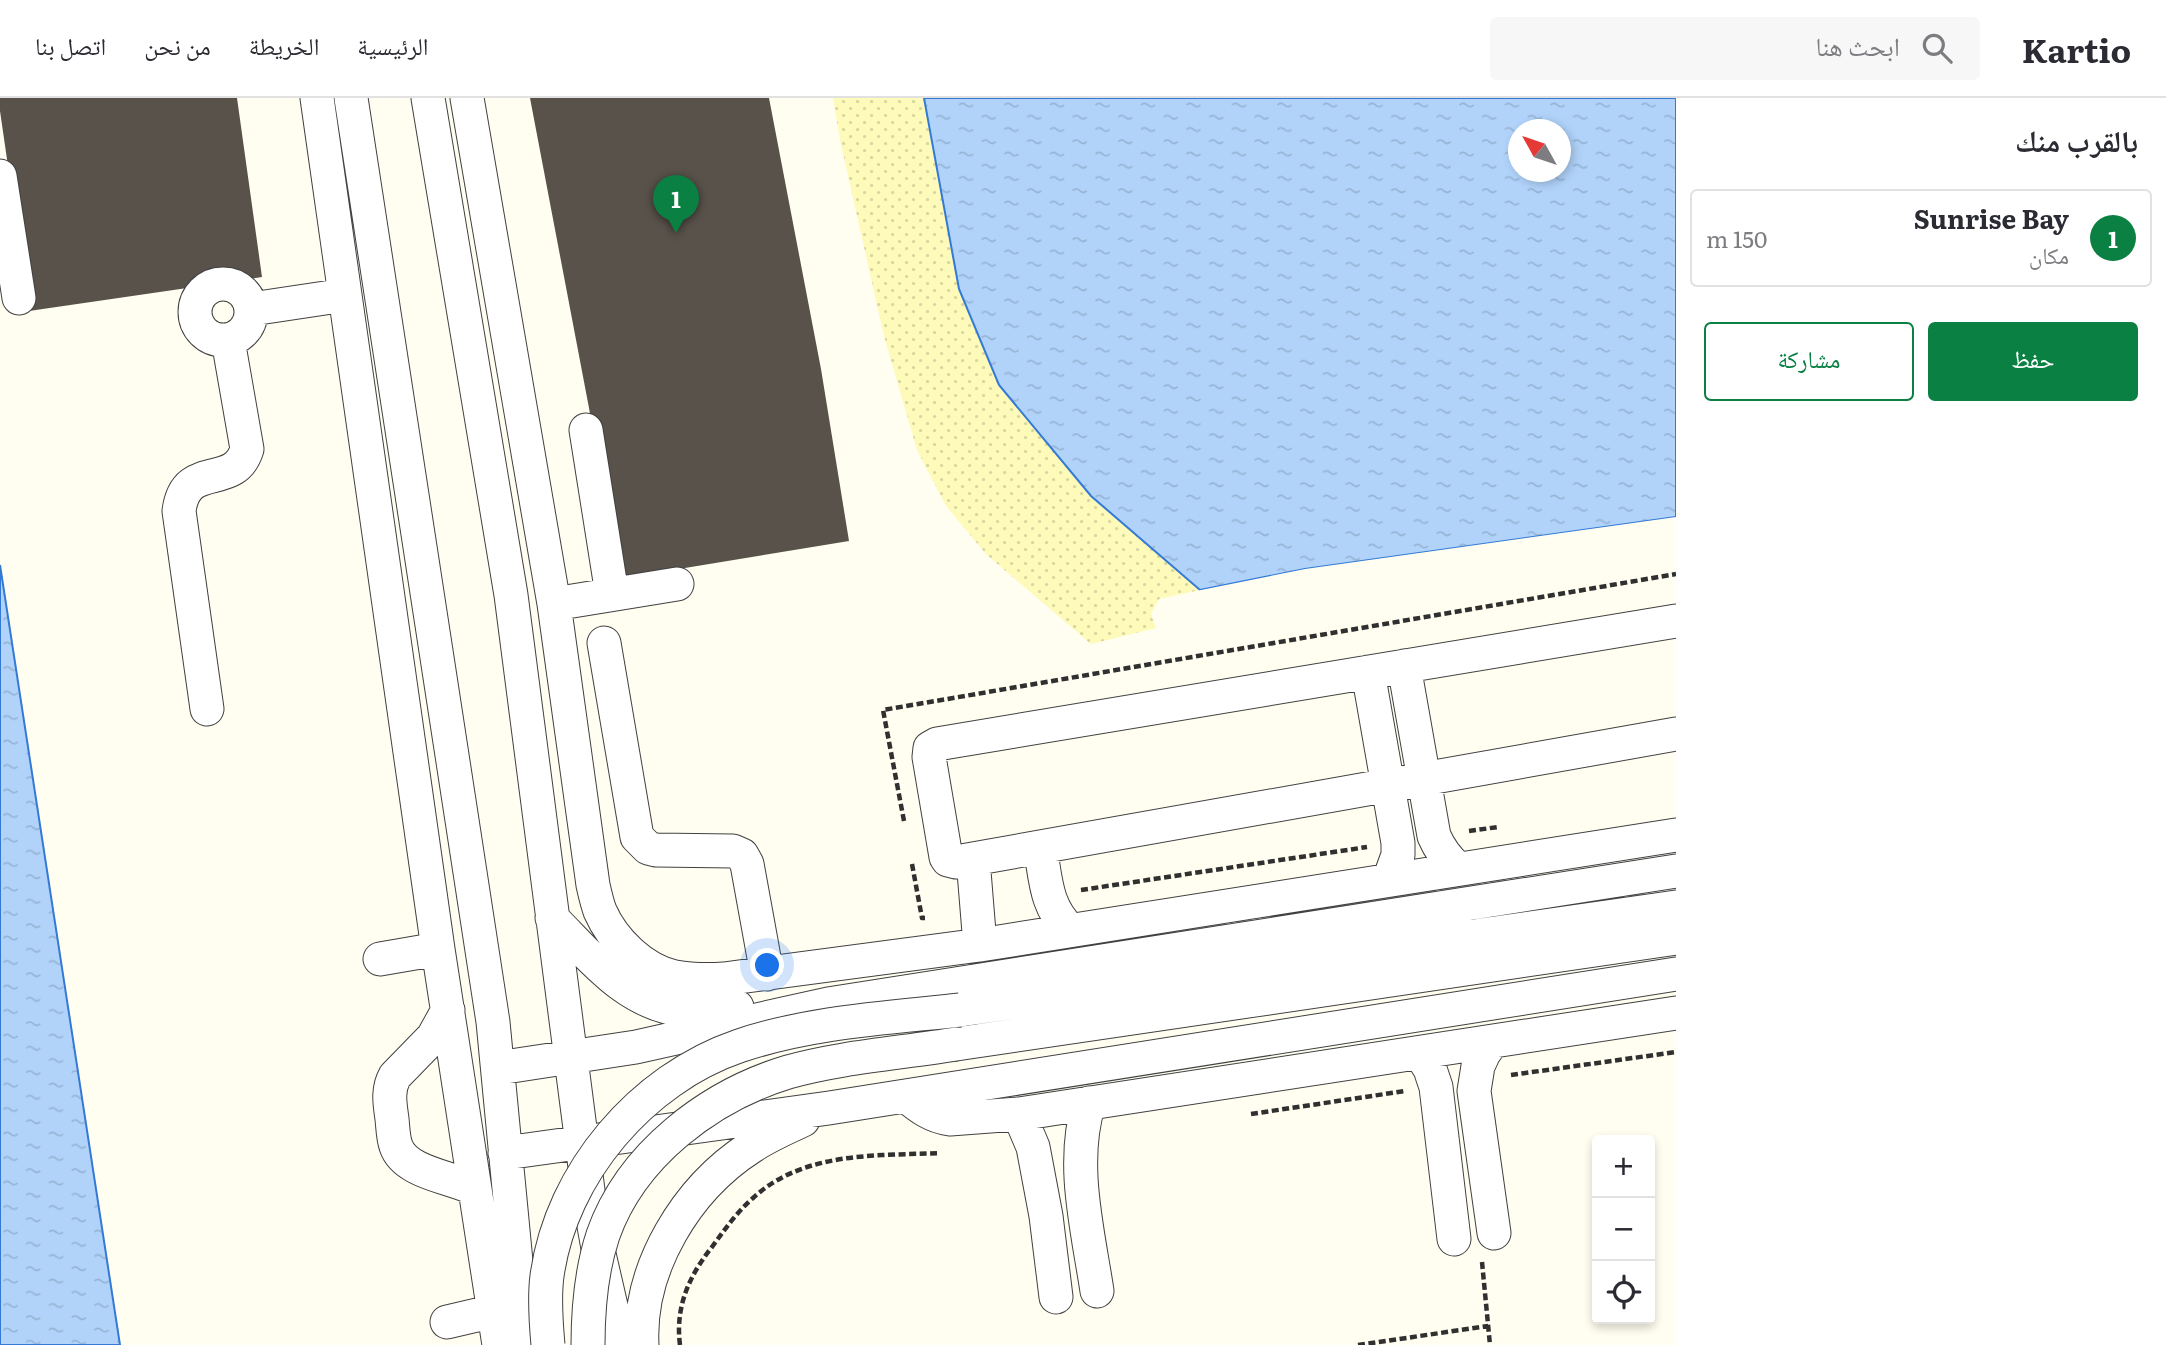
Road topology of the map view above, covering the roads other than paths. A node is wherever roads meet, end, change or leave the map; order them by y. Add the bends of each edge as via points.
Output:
1 (317, 98) edge
2 (351, 98) edge
3 (428, 98) edge
4 (467, 98) edge
5 (0, 176) edge
6 (345, 296) junction
7 (19, 298) dead end
8 (252, 309) junction
9 (228, 340) junction
10 (586, 430) dead end
11 (677, 584) dead end
12 (612, 594) junction
13 (554, 604) junction
14 (1676, 621) edge
15 (604, 643) dead end
16 (1404, 667) junction
17 (1368, 672) junction
18 (207, 709) dead end
19 (1676, 734) edge
20 (1424, 778) junction
21 (1387, 785) junction
22 (1676, 835) edge
23 (1040, 847) junction
24 (972, 859) junction
25 (1458, 869) junction
26 (1676, 871) edge
27 (1389, 880) junction
28 (1304, 894) junction
29 (1676, 907) edge
30 (552, 918) junction
31 (1070, 930) junction
32 (1259, 935) junction
33 (1676, 938) edge
34 (980, 944) junction
35 (438, 949) junction
36 (380, 959) dead end
37 (767, 974) junction
38 (1676, 974) edge
39 (1583, 989) junction
40 (828, 1004) junction
41 (448, 1010) junction
42 (1676, 1013) edge
43 (1531, 1037) junction
44 (1492, 1042) junction
45 (1420, 1054) junction
46 (572, 1057) junction
47 (498, 1068) junction
48 (906, 1096) junction
49 (1089, 1104) junction
50 (828, 1108) junction
51 (1019, 1114) junction
52 (583, 1142) junction
53 (505, 1153) junction
54 (475, 1189) junction
55 (1454, 1239) dead end
56 (1488, 1247) road end
57 (1097, 1292) dead end
58 (1056, 1297) dead end
59 (494, 1311) junction
60 (447, 1322) dead end
61 (499, 1345) edge
62 (524, 1345) edge
63 (548, 1345) edge
64 (588, 1345) edge
65 (620, 1345) edge
66 (642, 1345) edge

1 - 6 street
2 - 47 street
3 - 30 street via 511,595
4 - 13 street
5 - 7 street
6 - 8 street
6 - 35 street
8 - 9 street via 246,330
8 - 9 street via 238,287 225,284 202,293 196,305 198,326 211,338
9 - 18 street via 247,449 244,461 235,469 195,481 186,489 179,512
10 - 12 street
11 - 12 street
12 - 13 street
13 - 37 street via 600,912 632,954 654,969 694,980
14 - 16 street
15 - 37 street via 637,837 656,850 742,855
16 - 17 street
16 - 20 street
17 - 21 street
17 - 24 street via 934,745 929,757 946,857 952,862
19 - 20 street
20 - 21 street
20 - 25 street via 1434,836
21 - 23 street
21 - 27 street via 1398,842
22 - 25 street
23 - 24 street
23 - 31 street via 1052,908
24 - 34 street
25 - 27 street
26 - 32 street
27 - 28 street
28 - 31 street
28 - 32 street
29 - 63 street, bridge via 872,1020 779,1034 738,1046 698,1063 656,1091 587,1167 567,1202 547,1276
30 - 40 street via 622,986 663,1006 713,1010 793,998
30 - 46 street
31 - 34 street
32 - 40 street
33 - 64 street, bridge via 823,1064 755,1084 692,1119 644,1166 614,1210 595,1264
34 - 37 street
35 - 36 street
35 - 41 street
38 - 39 street
39 - 43 street
39 - 48 street
40 - 46 street
41 - 54 street
41 - 54 street via 433,1037 391,1083 395,1144 412,1165
42 - 43 street
43 - 44 street
44 - 45 street
44 - 56 street via 1475,1080
45 - 49 street
45 - 55 street via 1436,1087
46 - 47 street
46 - 52 street
47 - 53 street
48 - 50 street
48 - 51 street via 940,1118
49 - 51 street
49 - 57 street via 1081,1154
50 - 52 street
50 - 66 street via 750,1147 718,1173 690,1205 655,1262 645,1295
51 - 58 street via 1033,1147
52 - 53 street
52 - 65 street via 599,1254
53 - 62 street
54 - 59 street
59 - 60 street
59 - 61 street

